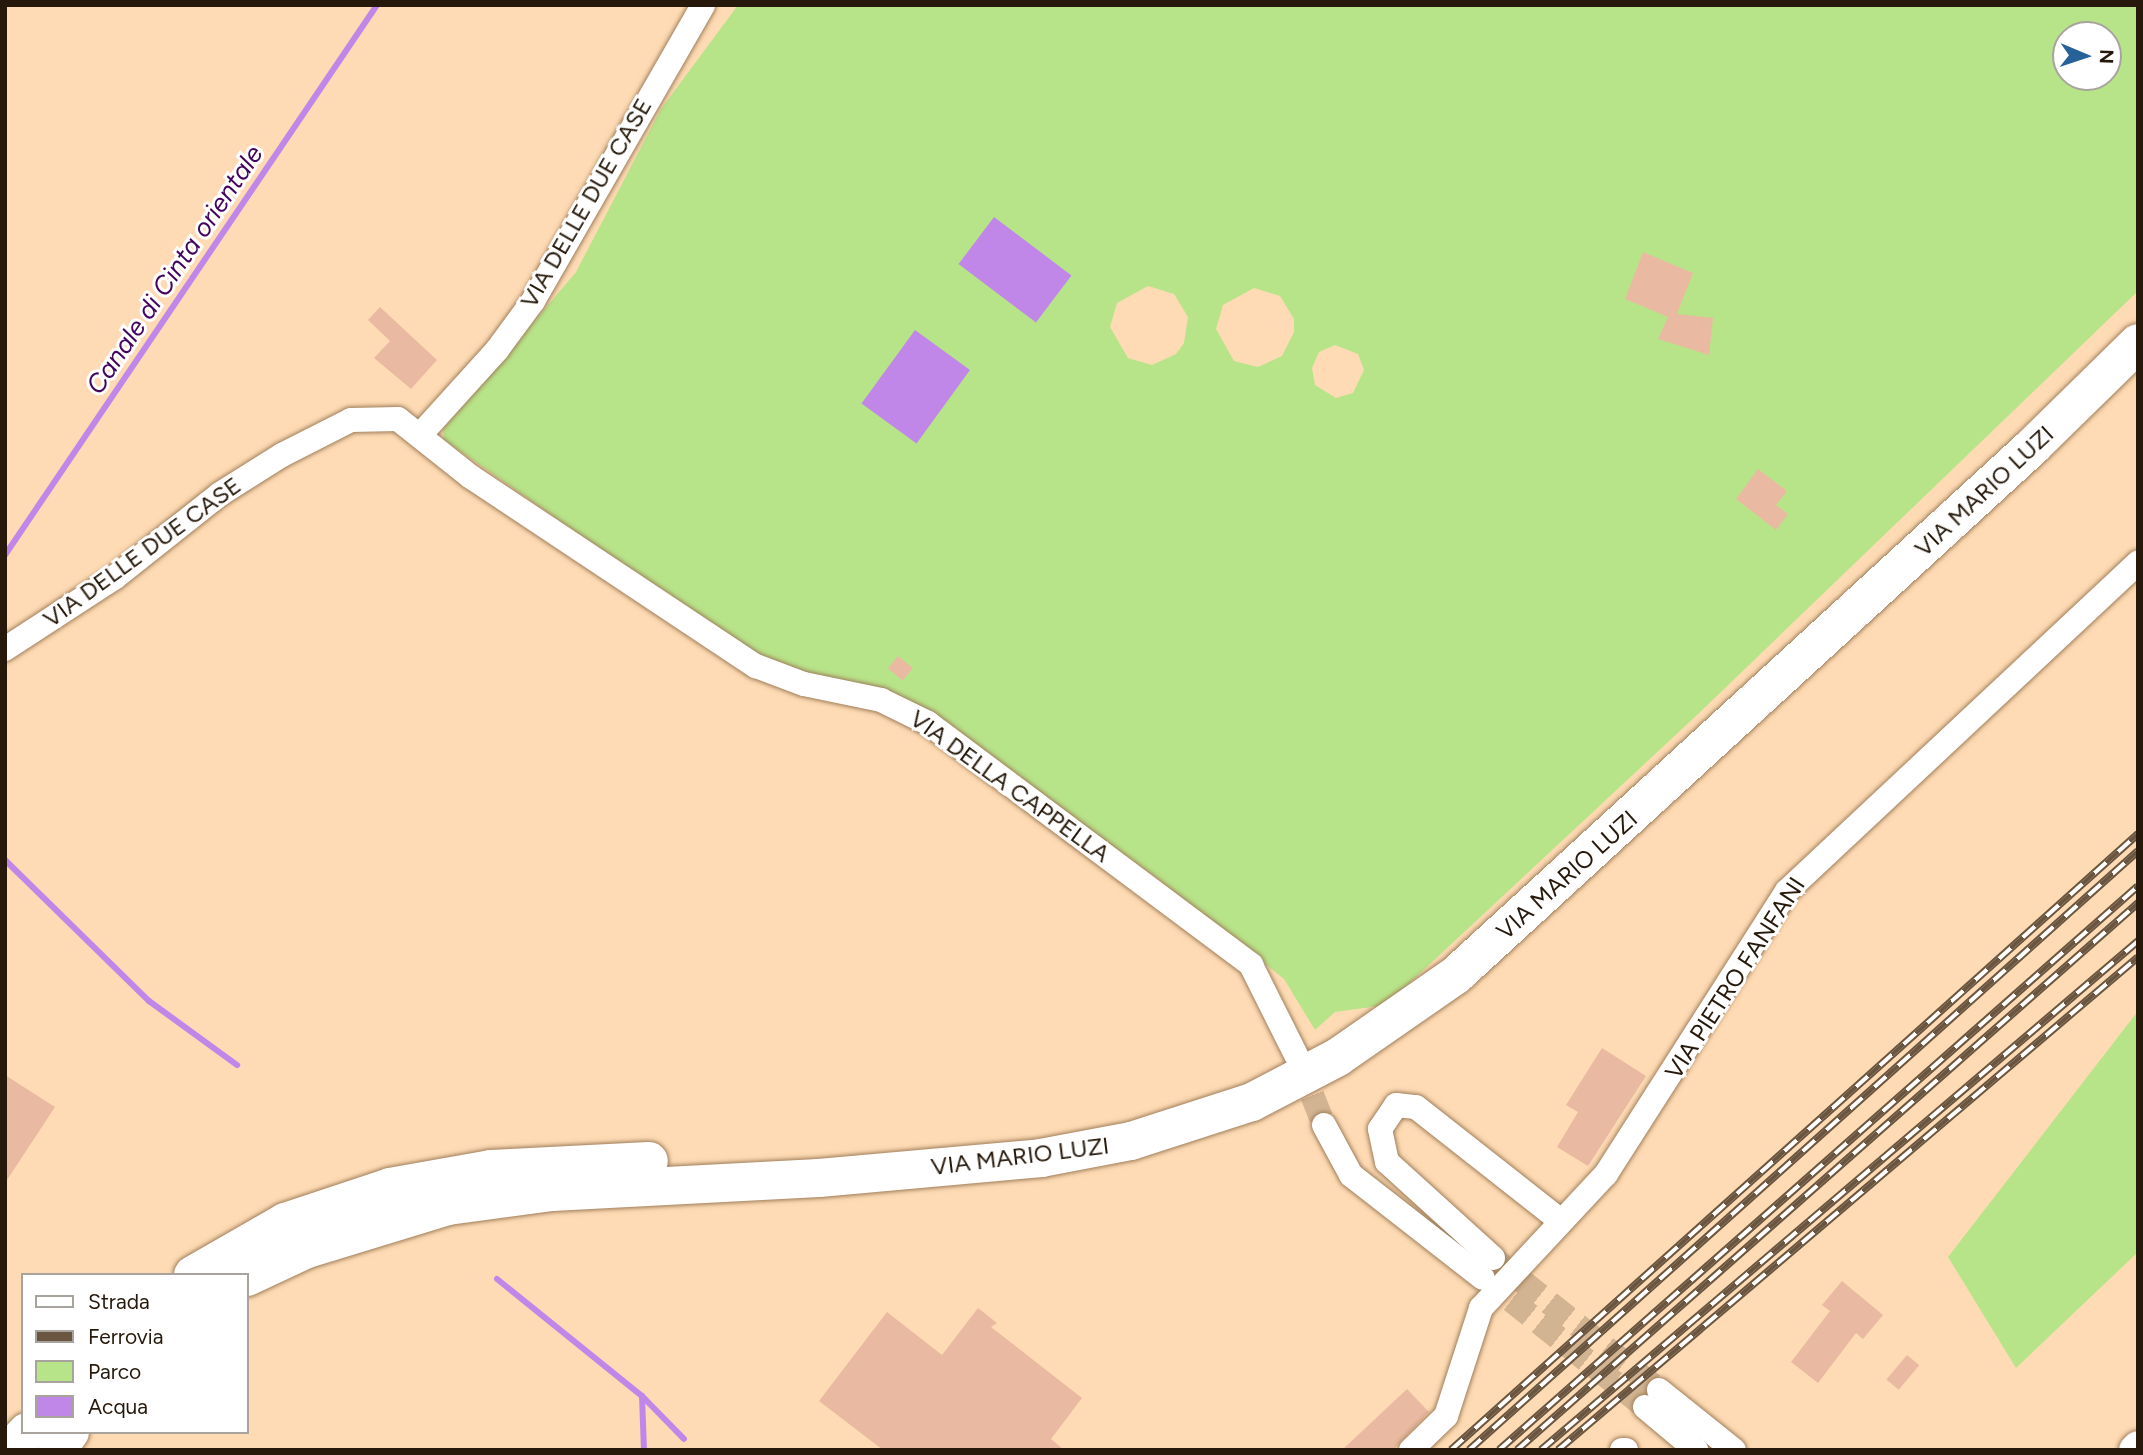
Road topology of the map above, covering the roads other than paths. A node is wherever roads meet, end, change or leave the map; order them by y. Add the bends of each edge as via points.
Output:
1 (703, 5) edge
2 (2138, 334) edge
3 (2125, 355) edge
4 (420, 435) junction
5 (2138, 562) edge
6 (5, 649) edge
7 (1296, 1055) tunnel mouth
8 (1324, 1125) tunnel mouth
9 (906, 1169) junction
10 (1561, 1221) junction
11 (196, 1273) edge
12 (248, 1277) edge
13 (27, 1434) edge
14 (28, 1434) edge
15 (68, 1434) edge
16 (10, 1450) edge
17 (19, 1450) edge
18 (57, 1450) edge
19 (1411, 1450) edge
20 (1696, 1450) edge
21 (1734, 1450) edge

1 - 4 street, VIA DELLE DUE CASE via 533,301
2 - 3 main road, VIA MARIO LUZI
3 - 9 main road, VIA MARIO LUZI via 1540,901 1395,1020 1252,1102 1174,1129 1041,1158
4 - 6 street, VIA DELLE DUE CASE via 389,417 332,427 220,494 114,578
4 - 7 street, VIA DELLA CAPPELLA via 471,477 756,666 804,684 881,699 928,723 1251,965
5 - 10 street, VIA PIETRO FANFANI via 1787,891 1606,1174
8 - 10 street via 1351,1175 1488,1268 1387,1163 1380,1129 1396,1105 1416,1107
9 - 11 main road, VIA MARIO LUZI via 737,1159 562,1163 457,1174 390,1187 285,1222
9 - 12 main road, VIA MARIO LUZI via 491,1199 368,1228
10 - 19 street, VIA PIETRO FANFANI via 1477,1315 1446,1416
13 - 16 main road
14 - 17 main road
15 - 18 main road
20 - 21 street via 1652,1399

